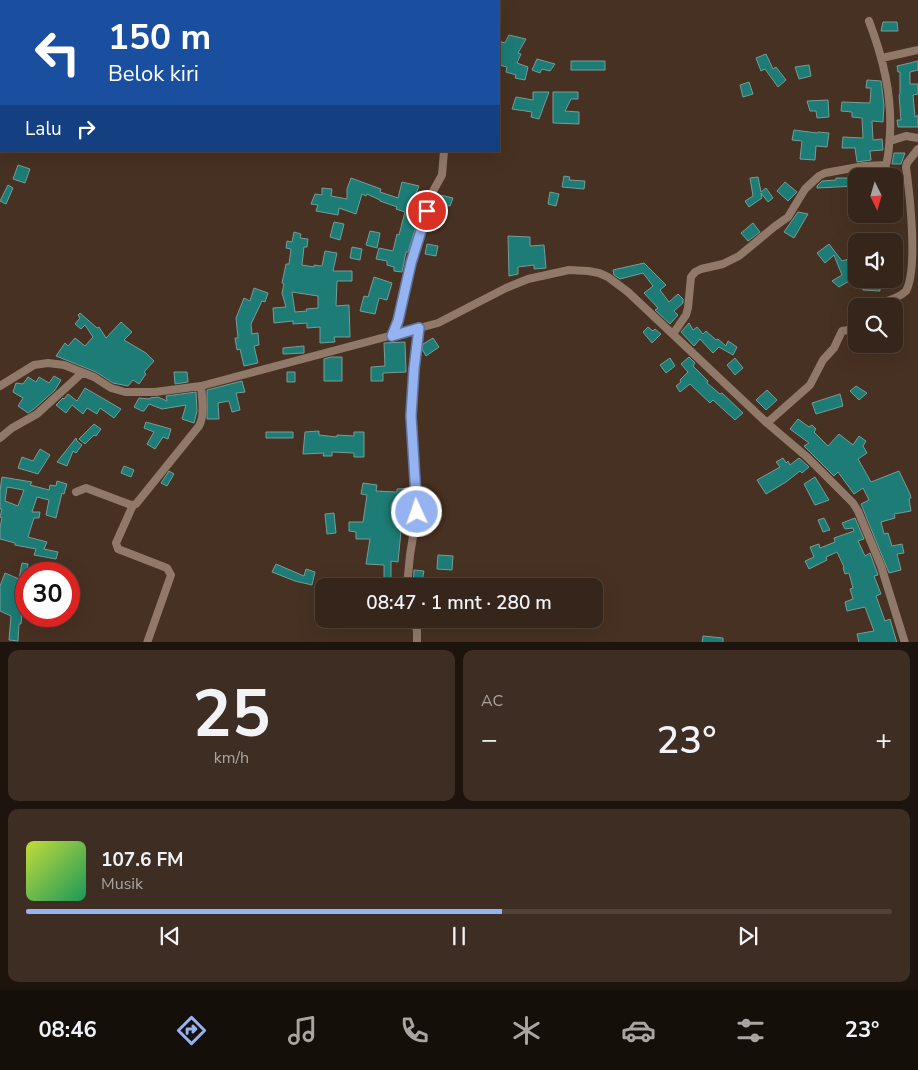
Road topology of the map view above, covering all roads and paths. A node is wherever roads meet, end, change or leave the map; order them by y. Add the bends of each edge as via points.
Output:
1 (869, 21) dead end
2 (918, 50) edge
3 (882, 58) junction
4 (918, 138) edge
5 (890, 141) junction
6 (918, 149) edge
7 (444, 152) edge
8 (895, 298) edge
9 (419, 328) junction
10 (848, 331) edge
11 (673, 334) junction
12 (392, 336) junction
13 (82, 373) junction
14 (0, 386) edge
15 (201, 386) junction
16 (766, 423) junction
17 (0, 438) edge
18 (76, 492) dead end
19 (133, 505) junction
20 (408, 578) edge
21 (416, 628) edge
22 (147, 642) edge
23 (417, 642) edge
24 (905, 642) edge

1 - 3 street
2 - 3 street
3 - 5 street via 889,90
4 - 5 street via 906,136
5 - 11 street via 886,165 864,166 819,176 805,189 788,217 739,256 695,272 691,277 686,315
6 - 8 street via 906,167 915,235 915,274 908,290
7 - 12 street via 442,175 432,193
9 - 11 street via 438,323 528,279 579,270 608,277
9 - 12 street
9 - 20 street via 411,416 417,512
10 - 16 street via 842,331 810,385
11 - 16 street
12 - 15 street
13 - 14 street via 64,365 41,363
13 - 15 street via 111,388 134,393
13 - 17 street via 37,414
15 - 19 street via 201,422
16 - 24 street via 807,457 853,503 881,566
18 - 19 street via 86,488
19 - 22 street via 116,543 118,548 167,568 171,575
21 - 23 street

